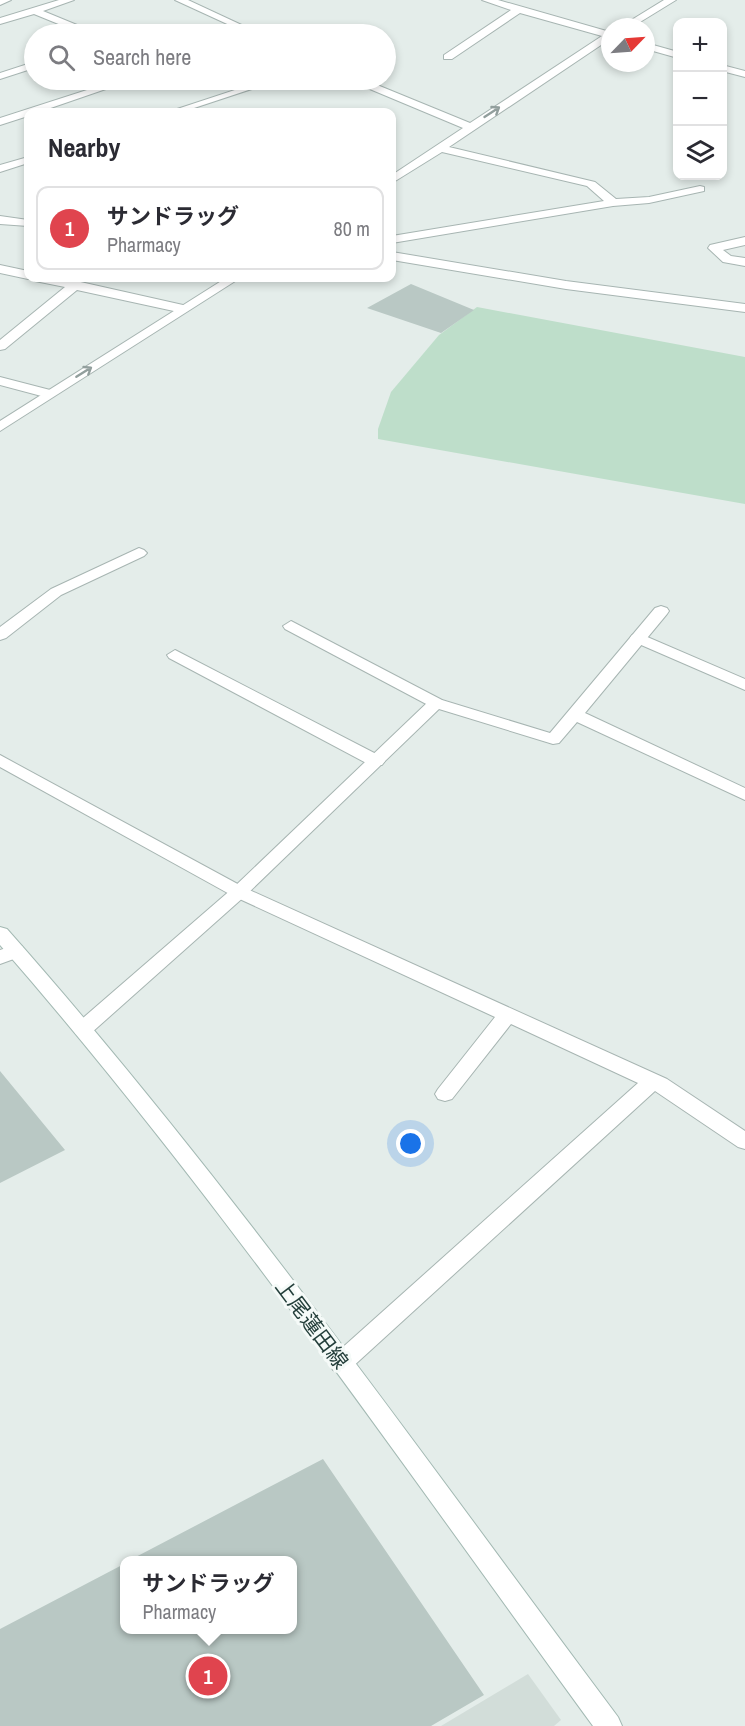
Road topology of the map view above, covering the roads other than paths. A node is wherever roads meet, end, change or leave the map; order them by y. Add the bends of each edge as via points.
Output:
1 (6, 0) edge
2 (69, 0) edge
3 (180, 0) edge
4 (487, 0) edge
5 (671, 0) edge
6 (0, 2) edge
7 (519, 9) junction
8 (33, 10) junction
9 (640, 18) edge
10 (0, 21) edge
11 (66, 24) edge
12 (234, 24) edge
13 (601, 32) edge
14 (601, 41) edge
15 (655, 49) edge
16 (673, 54) edge
17 (448, 57) dead end
18 (24, 68) edge
19 (727, 69) edge
20 (745, 74) edge
21 (0, 76) edge
22 (97, 90) edge
23 (242, 90) edge
24 (381, 90) edge
25 (42, 108) edge
26 (186, 108) edge
27 (24, 114) edge
28 (0, 122) edge
29 (470, 127) junction
30 (439, 148) junction
31 (24, 161) edge
32 (0, 169) edge
33 (396, 176) edge
34 (700, 189) dead end
35 (613, 203) junction
36 (0, 220) edge
37 (24, 223) edge
38 (396, 239) edge
39 (745, 241) edge
40 (396, 257) edge
41 (745, 262) edge
42 (0, 269) edge
43 (24, 274) edge
44 (60, 282) edge
45 (227, 282) edge
46 (76, 285) junction
47 (745, 308) edge
48 (183, 309) junction
49 (0, 346) edge
50 (0, 381) edge
51 (49, 394) junction
52 (0, 427) edge
53 (139, 553) dead end
54 (661, 610) dead end
55 (291, 626) dead end
56 (0, 635) edge
57 (639, 638) junction
58 (175, 656) dead end
59 (745, 685) edge
60 (436, 704) junction
61 (575, 715) junction
62 (0, 760) edge
63 (376, 761) junction
64 (745, 795) edge
65 (239, 892) junction
66 (0, 933) edge
67 (8, 954) edge
68 (507, 1015) junction
69 (83, 1029) junction
70 (653, 1081) junction
71 (445, 1094) dead end
72 (745, 1141) edge
73 (341, 1363) junction
74 (609, 1726) edge

1 - 6 street
2 - 8 street
3 - 12 street
4 - 7 street
5 - 9 street
7 - 13 street
7 - 17 street
8 - 10 street
8 - 11 street
29 -> 14 street
15 - 16 street
18 - 21 street
19 - 20 street
22 - 25 street
23 - 26 street
24 - 29 street
27 - 28 street
29 - 30 street
30 - 33 street
30 - 35 street via 591,184
31 - 32 street
34 - 35 street
35 - 38 street
36 - 37 street
39 - 41 street via 714,248 728,259
40 - 47 street via 566,285
42 - 43 street
44 - 46 street
45 - 48 street
46 - 48 street
46 - 49 street
51 -> 48 street
50 - 51 street
51 - 52 street
53 - 56 street via 56,592
54 - 57 street
55 - 60 street
57 - 59 street
57 - 61 street
58 - 63 street
60 - 61 street via 553,739
60 - 63 street
61 - 64 street
62 - 65 street
63 - 65 street
65 - 68 street
65 - 69 street
66 - 67 street, 上尾蓮田線
67 - 69 street, 上尾蓮田線
68 - 70 street
68 - 71 street
69 - 73 street, 上尾蓮田線
70 - 72 street
70 - 73 street
73 - 74 street, 上尾蓮田線

